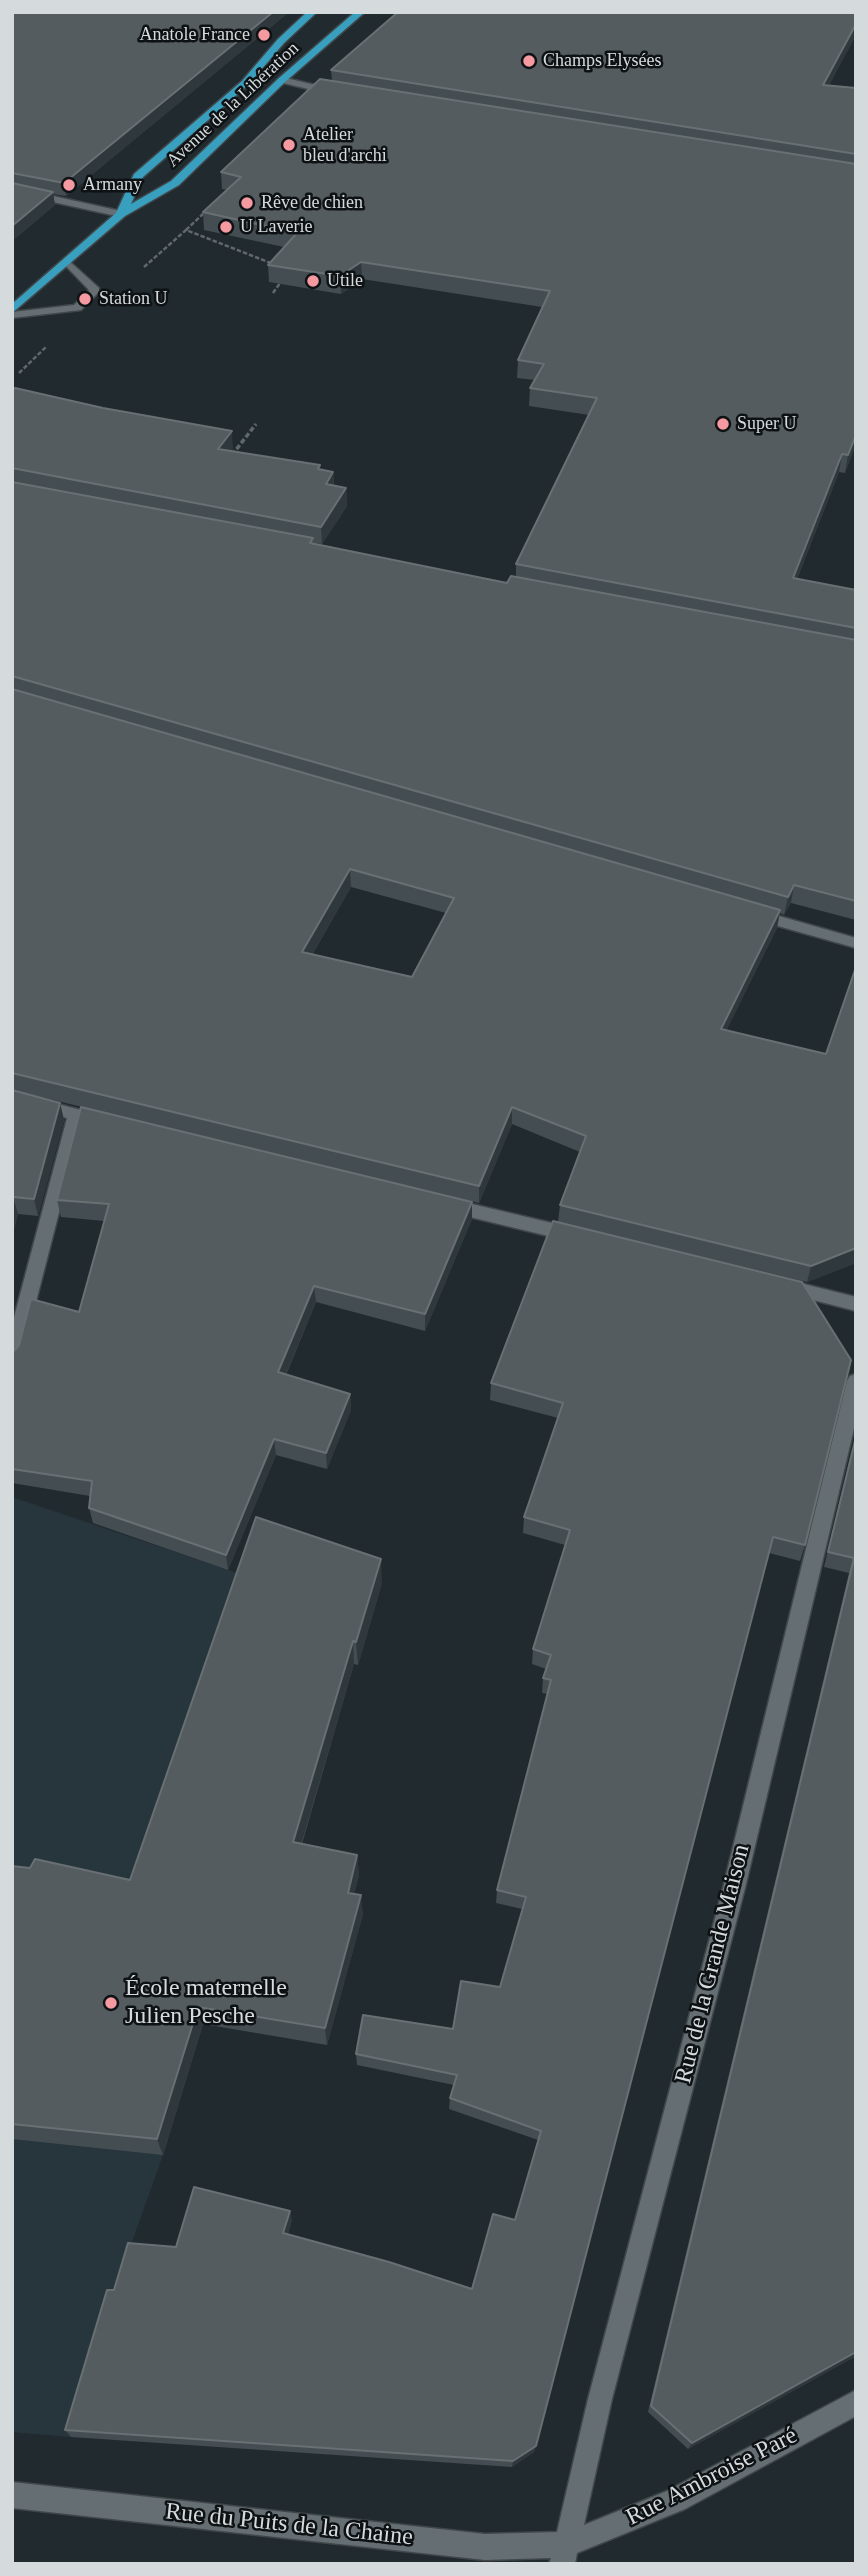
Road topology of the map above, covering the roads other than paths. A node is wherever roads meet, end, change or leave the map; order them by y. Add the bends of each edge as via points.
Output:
1 (313, 12) edge
2 (361, 12) edge
3 (282, 80) junction
4 (340, 93) edge
5 (12, 190) edge
6 (121, 214) junction
7 (67, 262) junction
8 (12, 313) edge
9 (741, 910) edge
10 (856, 943) edge
11 (12, 1098) edge
12 (76, 1115) junction
13 (116, 1125) edge
14 (438, 1202) edge
15 (585, 1238) edge
16 (772, 1283) edge
17 (856, 1304) edge
18 (12, 1360) edge
19 (856, 1381) edge
20 (856, 2402) edge
21 (12, 2495) edge
22 (564, 2555) edge

1 - 6 main road, Avenue de la Libération via 245,83 138,176
2 - 3 main road, Avenue de la Libération
3 - 4 street
3 - 6 main road, Avenue de la Libération via 175,183
5 - 6 street
6 - 7 main road, Avenue de la Libération
7 - 8 main road, Avenue de la Libération
7 - 8 street via 95,290 77,308
9 - 10 street
11 - 12 street
12 - 13 street
12 - 18 street
14 - 15 street
16 - 17 street
19 - 22 street, Rue de la Grande Maison via 737,1875 600,2399
20 - 22 street, Rue Ambroise Paré via 677,2500
21 - 22 street, Rue du Puits de la Chaine

